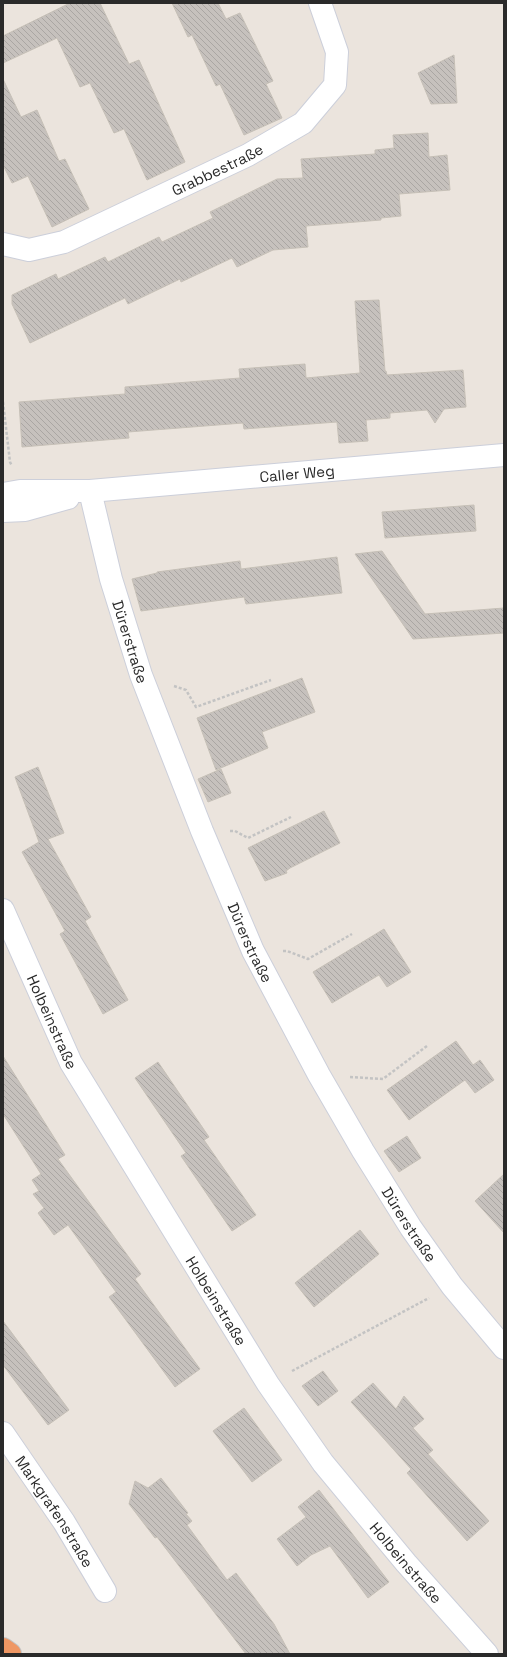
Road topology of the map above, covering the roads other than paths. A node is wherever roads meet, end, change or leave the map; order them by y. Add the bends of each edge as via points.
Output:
1 (320, 3) edge
2 (3, 244) edge
3 (504, 454) edge
4 (90, 491) junction
5 (12, 493) edge
6 (3, 510) edge
7 (3, 910) edge
8 (504, 1348) edge
9 (3, 1433) edge
10 (105, 1591) dead end
11 (3, 1649) edge
12 (10, 1654) edge
13 (487, 1654) edge

1 - 2 street, Grabbestraße via 337,52 334,85 303,123 248,155 64,242 28,250
3 - 4 street, Caller Weg
4 - 5 street, Caller Weg
4 - 6 street, Caller Weg via 25,510
4 - 8 street, Dürerstraße via 110,579 141,675 202,831 253,951 319,1075 411,1228 452,1286
7 - 13 street, Holbeinstraße via 71,1063 268,1384 323,1463 406,1563
9 - 10 street, Markgrafenstraße via 64,1522
11 - 12 highway

